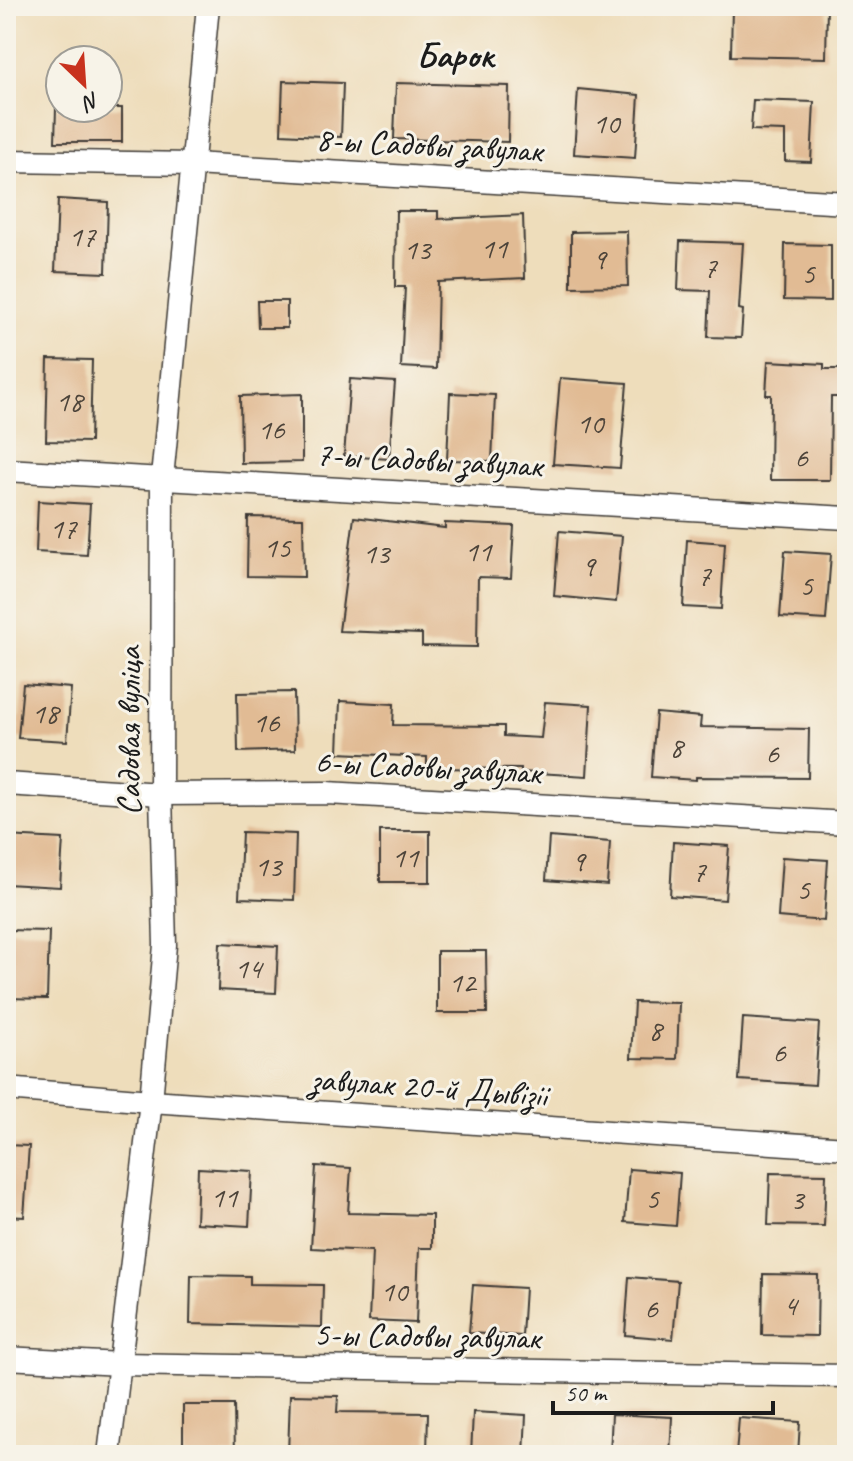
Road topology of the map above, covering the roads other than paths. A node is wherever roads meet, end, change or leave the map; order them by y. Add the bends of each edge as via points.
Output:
1 (208, 6) edge
2 (6, 161) edge
3 (193, 164) junction
4 (847, 203) edge
5 (6, 470) edge
6 (162, 478) junction
7 (847, 518) edge
8 (6, 784) edge
9 (161, 794) junction
10 (847, 823) edge
11 (6, 1089) edge
12 (151, 1101) junction
13 (847, 1148) edge
14 (6, 1358) edge
15 (120, 1364) junction
16 (847, 1376) edge
17 (109, 1455) edge

1 - 3 street, Садовая вуліца
2 - 3 street, 8-ы Садовы завулак
3 - 4 street, 8-ы Садовы завулак
3 - 6 street, Садовая вуліца
5 - 6 street, 7-ы Садовы завулак
6 - 7 street, 7-ы Садовы завулак
6 - 9 street, Садовая вуліца
8 - 9 street, 6-ы Садовы завулак
9 - 10 street, 6-ы Садовы завулак via 327,793
9 - 12 street, Садовая вуліца via 165,945
11 - 12 street, завулак 20-й Дывізіі
12 - 13 street, завулак 20-й Дывізіі
12 - 15 street, Садовая вуліца
14 - 15 street, 5-ы Садовы завулак
15 - 16 street, 5-ы Садовы завулак
15 - 17 street, Садовая вуліца

